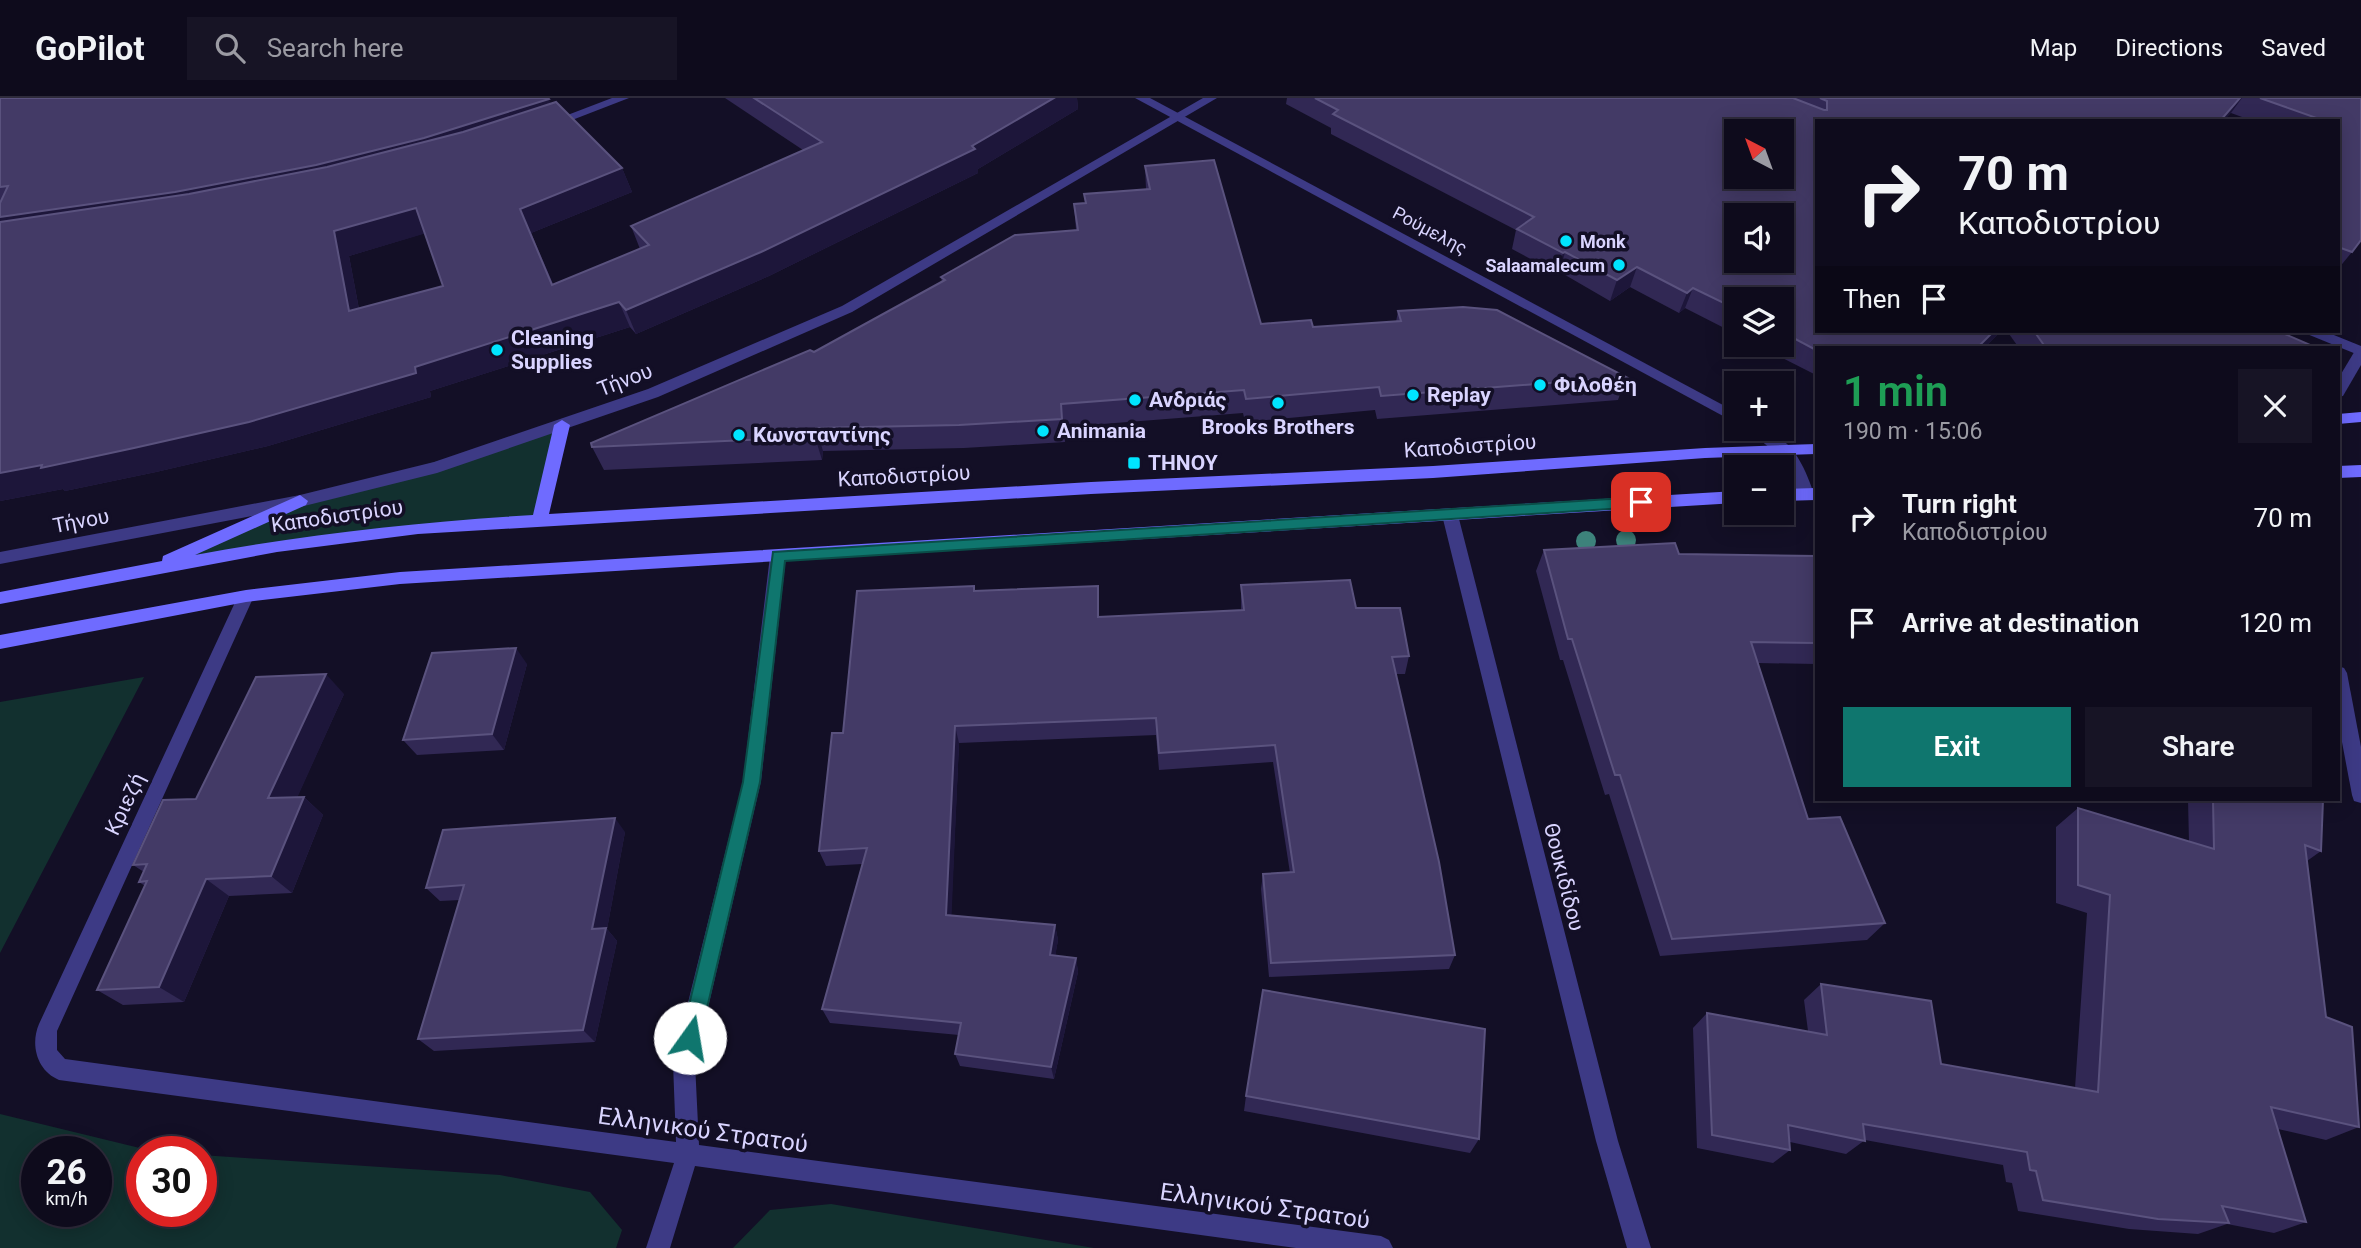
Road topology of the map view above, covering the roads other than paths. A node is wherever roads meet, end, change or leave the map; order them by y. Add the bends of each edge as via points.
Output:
1 (623, 98) edge
2 (1141, 98) edge
3 (1211, 98) edge
4 (1178, 117) junction
5 (533, 129) edge
6 (2317, 333) edge
7 (2361, 351) edge
8 (2340, 388) edge
9 (1724, 412) edge
10 (2361, 417) edge
11 (2340, 419) edge
12 (562, 425) junction
13 (1773, 441) edge
14 (1815, 449) edge
15 (1787, 450) junction
16 (2361, 471) edge
17 (2340, 472) edge
18 (1811, 494) edge
19 (1724, 498) edge
20 (300, 501) junction
21 (1450, 515) junction
22 (540, 520) junction
23 (778, 556) junction
24 (0, 558) edge
25 (143, 572) junction
26 (246, 596) junction
27 (0, 598) edge
28 (0, 642) edge
29 (2340, 684) edge
30 (2361, 795) edge
31 (46, 1031) joint
32 (688, 1154) junction
33 (658, 1248) edge
34 (1381, 1248) edge
35 (1639, 1248) edge

1 - 5 street
2 - 4 street, Ρούμελης
3 - 4 street, Τήνου
4 - 9 street, Ρούμελης
4 - 12 street, Τήνου via 847,309 653,393
6 - 7 street
7 - 8 street
10 - 11 main road
12 - 20 street, Τήνου via 437,467
12 - 22 main road
13 - 15 street
14 - 15 main road, Καποδιστρίου
15 - 18 street
15 - 22 main road, Καποδιστρίου
16 - 17 main road
19 - 21 main road
20 - 24 street, Τήνου
20 - 25 main road
21 - 23 main road
21 - 35 street, Θουκιδίδου via 1607,1142
22 - 25 main road, Καποδιστρίου via 418,528 277,546
23 - 26 main road via 432,575
23 - 32 street via 752,782 684,1063
25 - 27 main road, Καποδιστρίου
26 - 28 main road
26 - 31 street, Κριεζή
29 - 30 street
31 - 32 street, Ελληνικού Στρατού via 46,1054 59,1069
32 - 33 street
32 - 34 street, Ελληνικού Στρατού

